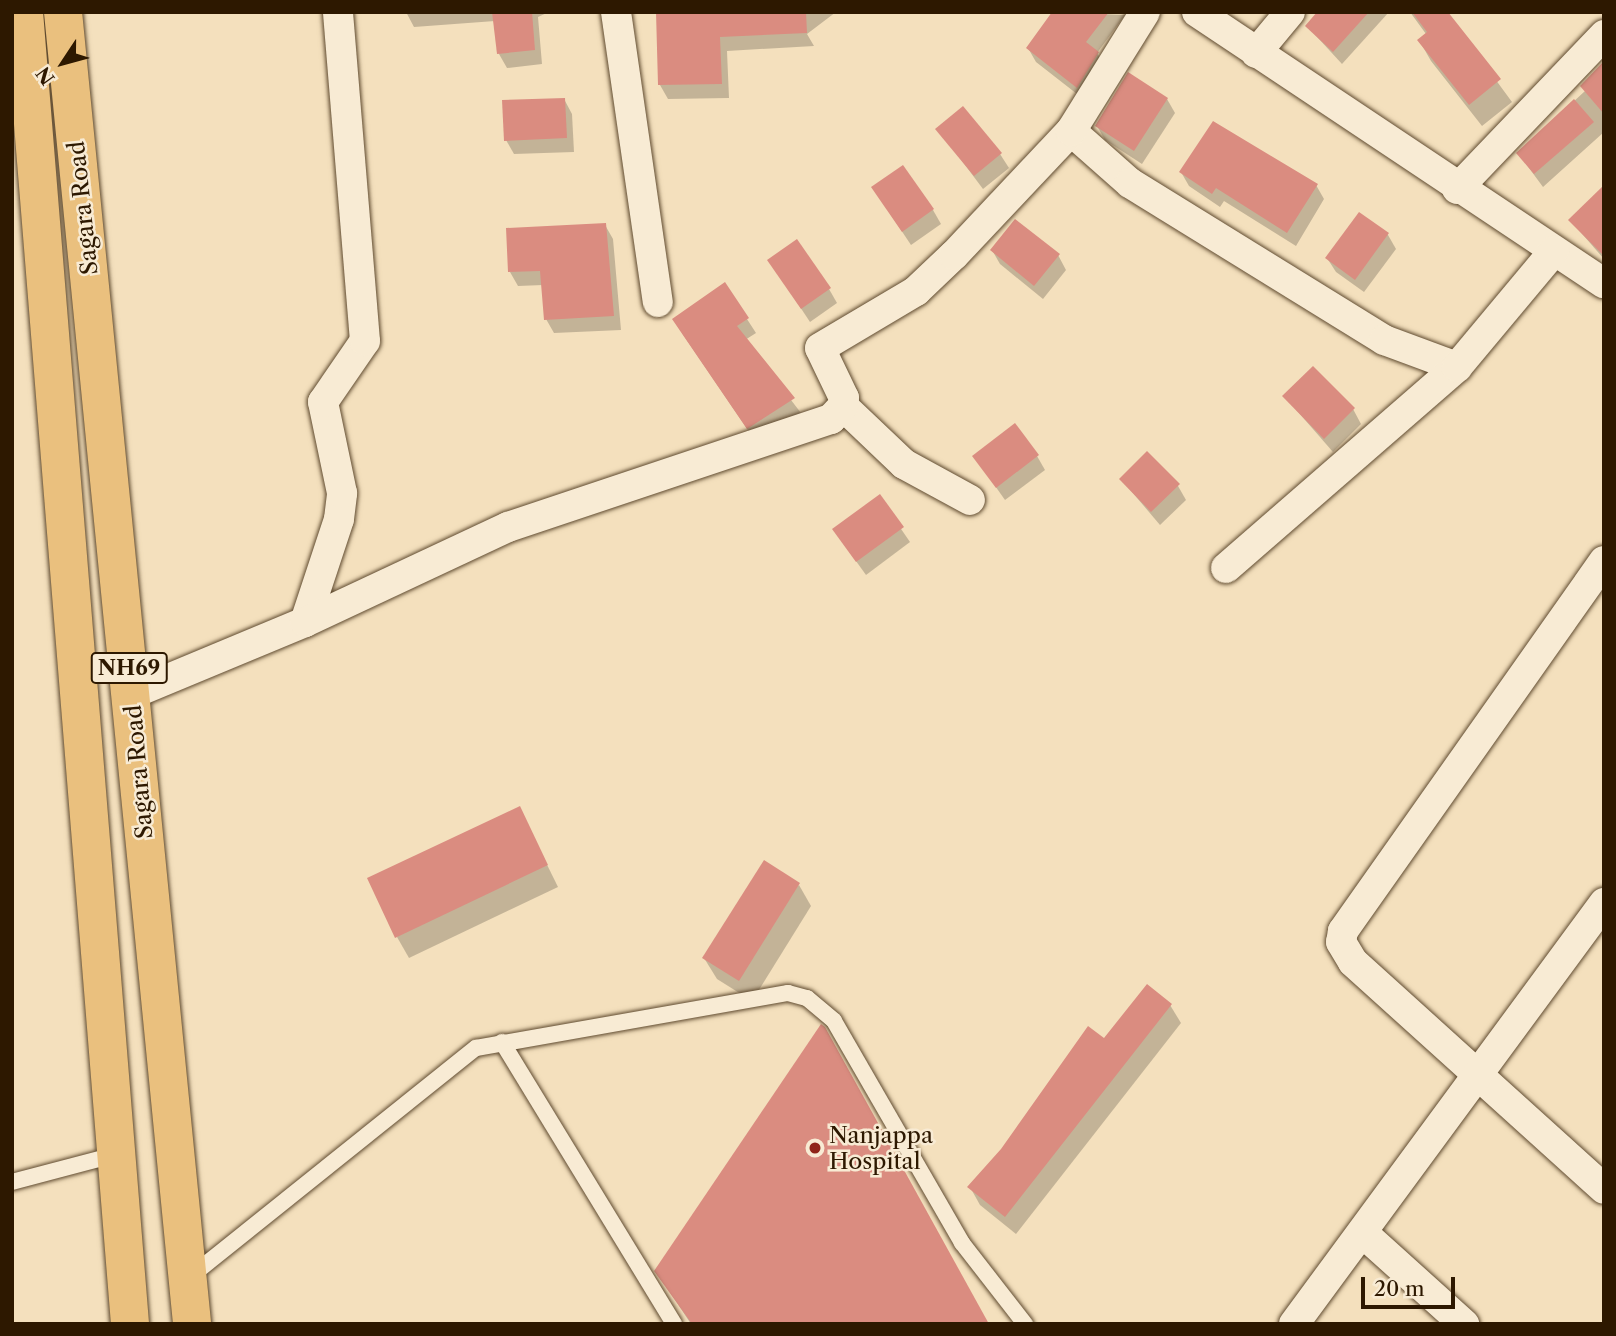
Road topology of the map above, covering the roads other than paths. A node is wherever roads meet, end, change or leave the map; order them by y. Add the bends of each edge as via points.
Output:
1 (24, 12) edge
2 (63, 12) edge
3 (338, 12) edge
4 (616, 12) edge
5 (1145, 12) edge
6 (1197, 12) edge
7 (1290, 12) edge
8 (1604, 35) edge
9 (1256, 53) junction
10 (1071, 131) junction
11 (1457, 189) junction
12 (1554, 251) junction
13 (1604, 283) edge
14 (658, 302) dead end
15 (1457, 367) junction
16 (843, 406) junction
17 (970, 500) dead end
18 (1604, 561) edge
19 (1226, 568) dead end
20 (305, 622) junction
21 (132, 694) junction
22 (1604, 904) edge
23 (502, 1042) junction
24 (1480, 1077) junction
25 (114, 1155) junction
26 (12, 1182) edge
27 (1604, 1189) edge
28 (1364, 1234) junction
29 (188, 1279) junction
30 (130, 1324) edge
31 (192, 1324) edge
32 (674, 1324) edge
33 (1025, 1324) edge
34 (1294, 1324) edge
35 (1465, 1324) edge

1 - 25 highway, Sagara Road / NH69
2 - 21 highway, Sagara Road / NH69
3 - 20 street via 365,341 323,402 342,494 339,519
4 - 14 street
5 - 10 street
6 - 9 street
7 - 9 street
8 - 11 street
9 - 11 street
10 - 15 street via 1130,183 1384,340
10 - 16 street via 916,291 820,348 841,390
11 - 12 street
12 - 13 street
12 - 15 street
15 - 19 street
16 - 17 street via 904,464
16 - 20 street via 831,419 508,527
18 - 24 street via 1343,931 1341,942 1353,962
20 - 21 street
21 - 29 highway, Sagara Road / NH69
22 - 24 street
23 - 29 lane via 464,1054
23 - 32 lane
23 - 33 lane via 788,993 807,998 834,1021 962,1243
24 - 27 street
24 - 28 street
25 - 26 lane
25 - 30 highway, Sagara Road / NH69
28 - 34 street
28 - 35 street
29 - 31 highway, Sagara Road / NH69

